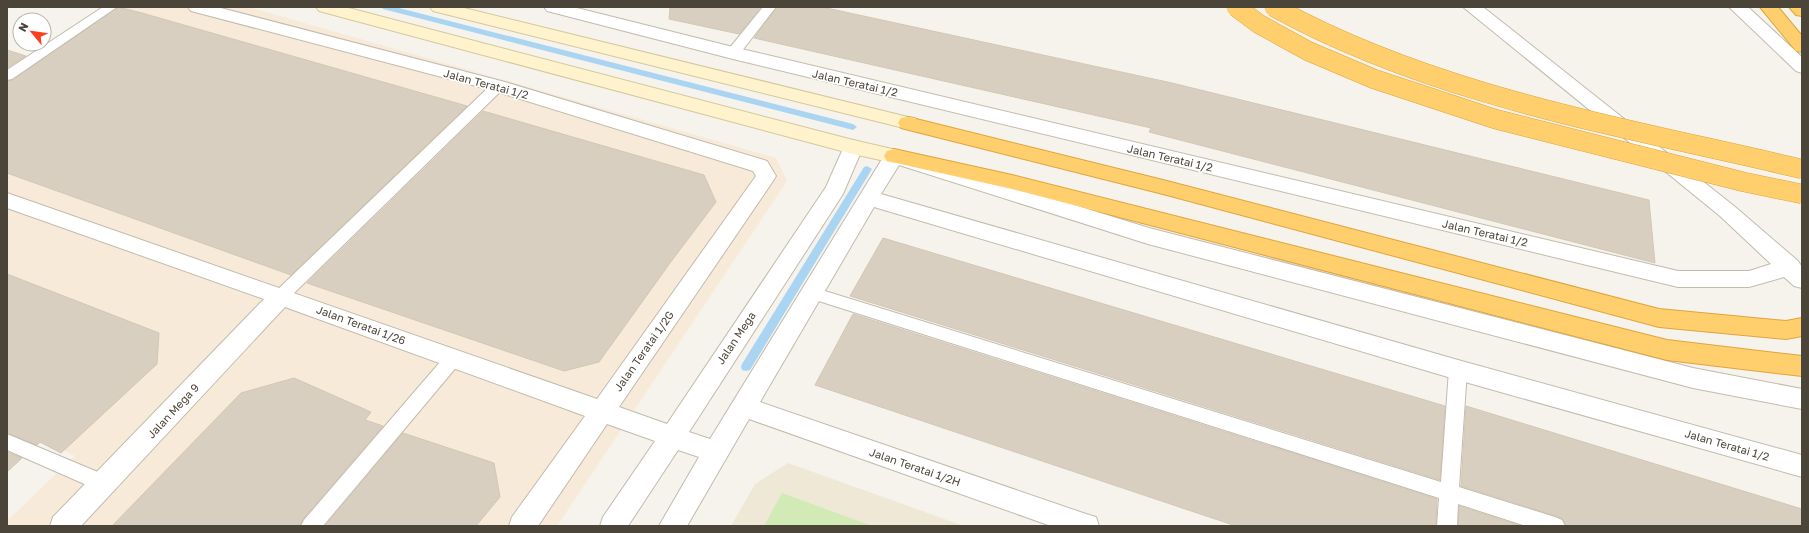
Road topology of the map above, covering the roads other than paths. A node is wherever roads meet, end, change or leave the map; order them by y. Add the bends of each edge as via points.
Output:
1 (111, 7) edge
2 (197, 7) edge
3 (325, 7) edge
4 (439, 7) edge
5 (553, 7) edge
6 (770, 7) edge
7 (1236, 7) edge
8 (1274, 7) edge
9 (1472, 7) edge
10 (1738, 7) edge
11 (1769, 7) edge
12 (1798, 7) edge
13 (1802, 11) edge
14 (1802, 47) edge
15 (733, 54) junction
16 (1802, 67) edge
17 (7, 76) edge
18 (498, 86) junction
19 (908, 123) joint
20 (853, 147) junction
21 (894, 156) junction
22 (1802, 169) edge
23 (766, 176) joint
24 (1802, 194) edge
25 (869, 198) junction
26 (7, 200) edge
27 (1796, 273) edge
28 (812, 293) junction
29 (281, 296) junction
30 (1802, 328) edge
31 (453, 359) junction
32 (1802, 366) edge
33 (1458, 370) junction
34 (1802, 399) edge
35 (744, 407) junction
36 (601, 411) junction
37 (671, 436) junction
38 (7, 442) edge
39 (715, 452) junction
40 (1802, 466) edge
41 (105, 484) junction
42 (1450, 493) junction
43 (63, 526) edge
44 (311, 526) edge
45 (522, 526) edge
46 (613, 526) edge
47 (672, 526) edge
48 (1086, 526) edge
49 (1447, 526) edge
50 (1554, 526) edge

1 - 17 lane
2 - 18 street, Jalan Teratai 1/2
3 - 20 main road
4 - 19 main road
5 - 15 street, Jalan Teratai 1/2
6 - 15 lane
7 - 24 highway, bridge via 1259,24 1308,51 1374,79 1495,119 1744,182
8 - 22 highway, bridge via 1305,25 1370,55 1452,84 1582,118
9 - 27 street via 1728,211
10 - 16 street
11 - 14 highway
12 - 13 highway
15 - 27 street, Jalan Teratai 1/2 via 1678,279 1749,279
18 - 23 street, Jalan Teratai 1/2 via 760,166
18 - 29 lane
19 - 30 highway via 1163,187 1659,318 1786,330
20 - 21 main road
20 - 37 street, Jalan Mega via 836,189
21 - 25 street
21 - 32 highway via 1027,185 1667,350
21 - 34 street via 1148,236 1692,378
23 - 36 street, Jalan Teratai 1/2G
25 - 28 street
25 - 33 street, Jalan Teratai 1/2
26 - 29 street, Jalan Teratai 1/26
28 - 35 street
28 - 42 lane
29 - 31 street, Jalan Teratai 1/26
29 - 41 street, Jalan Mega 9
31 - 36 street, Jalan Teratai 1/26
31 - 44 lane
33 - 40 street, Jalan Teratai 1/2
33 - 42 lane
35 - 39 street
35 - 48 street, Jalan Teratai 1/2H
36 - 37 street, Jalan Teratai 1/26
36 - 45 street, Jalan Teratai 1/2G
37 - 39 street, Jalan Teratai 1/26
37 - 46 street, Jalan Mega
38 - 41 lane
39 - 47 street
41 - 43 street, Jalan Mega 9
42 - 49 lane
42 - 50 lane

